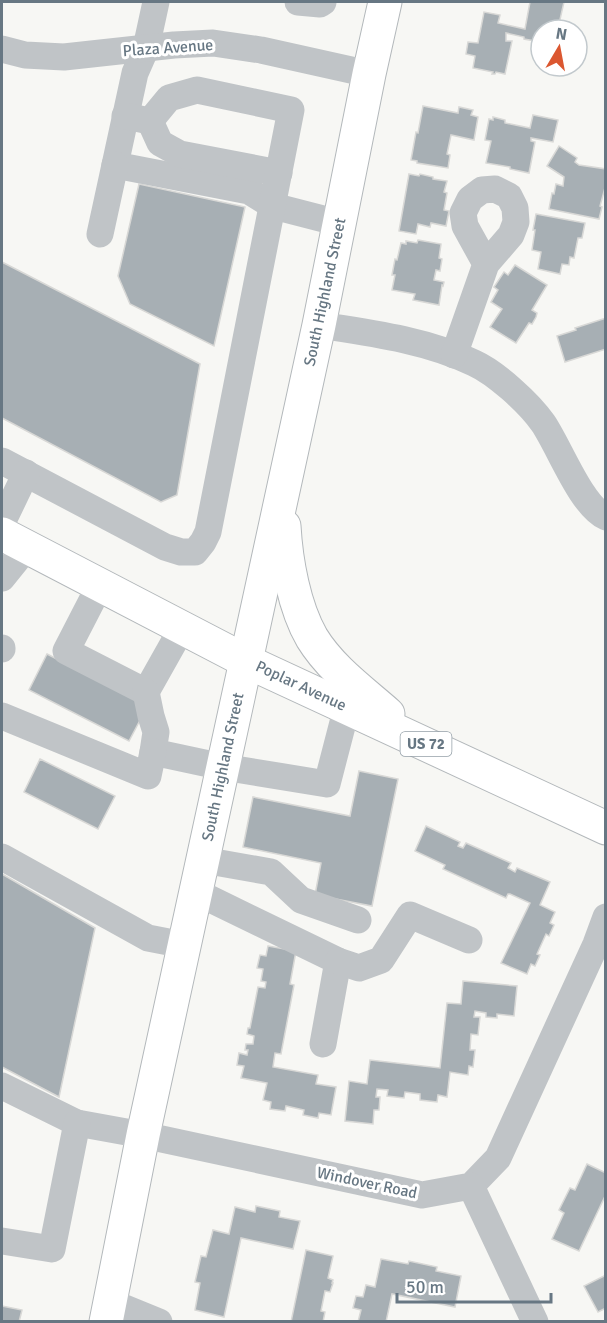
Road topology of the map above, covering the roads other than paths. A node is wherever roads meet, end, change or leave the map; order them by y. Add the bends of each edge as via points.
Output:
1 (156, 2) edge
2 (298, 2) edge
3 (323, 2) edge
4 (385, 2) edge
5 (146, 48) junction
6 (2, 49) edge
7 (369, 74) junction
8 (138, 118) junction
9 (115, 165) junction
10 (279, 173) junction
11 (273, 206) junction
12 (339, 223) junction
13 (100, 234) dead end
14 (486, 264) dead end
15 (319, 325) junction
16 (454, 355) junction
17 (2, 461) edge
18 (26, 473) junction
19 (285, 483) junction
20 (606, 517) edge
21 (2, 523) edge
22 (14, 541) edge
23 (2, 578) edge
24 (100, 585) junction
25 (182, 628) junction
26 (246, 661) junction
27 (146, 692) junction
28 (347, 707) junction
29 (2, 716) edge
30 (416, 739) junction
31 (153, 752) junction
32 (223, 767) junction
33 (606, 828) edge
34 (2, 857) edge
35 (203, 860) junction
36 (196, 892) junction
37 (606, 917) edge
38 (358, 920) dead end
39 (469, 940) dead end
40 (184, 945) junction
41 (338, 961) junction
42 (323, 1044) dead end
43 (2, 1086) edge
44 (77, 1123) junction
45 (143, 1135) junction
46 (471, 1186) junction
47 (2, 1241) edge
48 (108, 1312) edge
49 (159, 1322) edge
50 (535, 1322) edge

1 - 5 street
2 - 3 street
4 - 7 main road, South Highland Street
5 - 6 street, Plaza Avenue via 64,57 25,55
5 - 7 street, Plaza Avenue via 213,43
5 - 8 street via 135,73
7 - 12 main road, South Highland Street
8 - 9 street
8 - 10 street via 160,143 180,154
8 - 10 street via 169,98 197,90 291,110
9 - 11 street via 249,191
9 - 13 street
10 - 11 street
11 - 12 street
11 - 18 street via 208,532 195,552 165,548
12 - 15 main road, South Highland Street
14 - 16 street
15 - 16 street via 379,334
15 - 19 main road, South Highland Street
16 - 20 street via 476,364 531,409 544,424 584,497
17 - 18 street
18 - 21 street
19 - 26 main road, South Highland Street
19 - 30 main road via 284,523 290,573 301,614 313,639 350,681
22 - 23 street
22 - 24 main road, Poplar Avenue / US 72
24 - 25 main road, Poplar Avenue / US 72
24 - 27 street via 66,651
25 - 26 main road, Poplar Avenue / US 72
25 - 27 street
26 - 28 main road, Poplar Avenue / US 72
26 - 32 main road, South Highland Street
27 - 31 street via 156,732
28 - 30 main road, Poplar Avenue / US 72
28 - 32 street via 327,784
29 - 31 street via 148,776
30 - 33 main road, Poplar Avenue / US 72
31 - 32 street
32 - 35 main road, South Highland Street
34 - 40 street via 147,938
35 - 36 main road, South Highland Street
35 - 38 street via 272,872 301,900
36 - 40 main road, South Highland Street
36 - 41 street
37 - 46 street via 498,1158
39 - 41 street via 410,915 381,960 359,968
40 - 45 main road, South Highland Street
41 - 42 street
43 - 44 street, Windover Road
44 - 45 street, Windover Road
44 - 47 street via 52,1249
45 - 46 street, Windover Road via 422,1195
45 - 48 main road, South Highland Street
46 - 50 street
48 - 49 street

